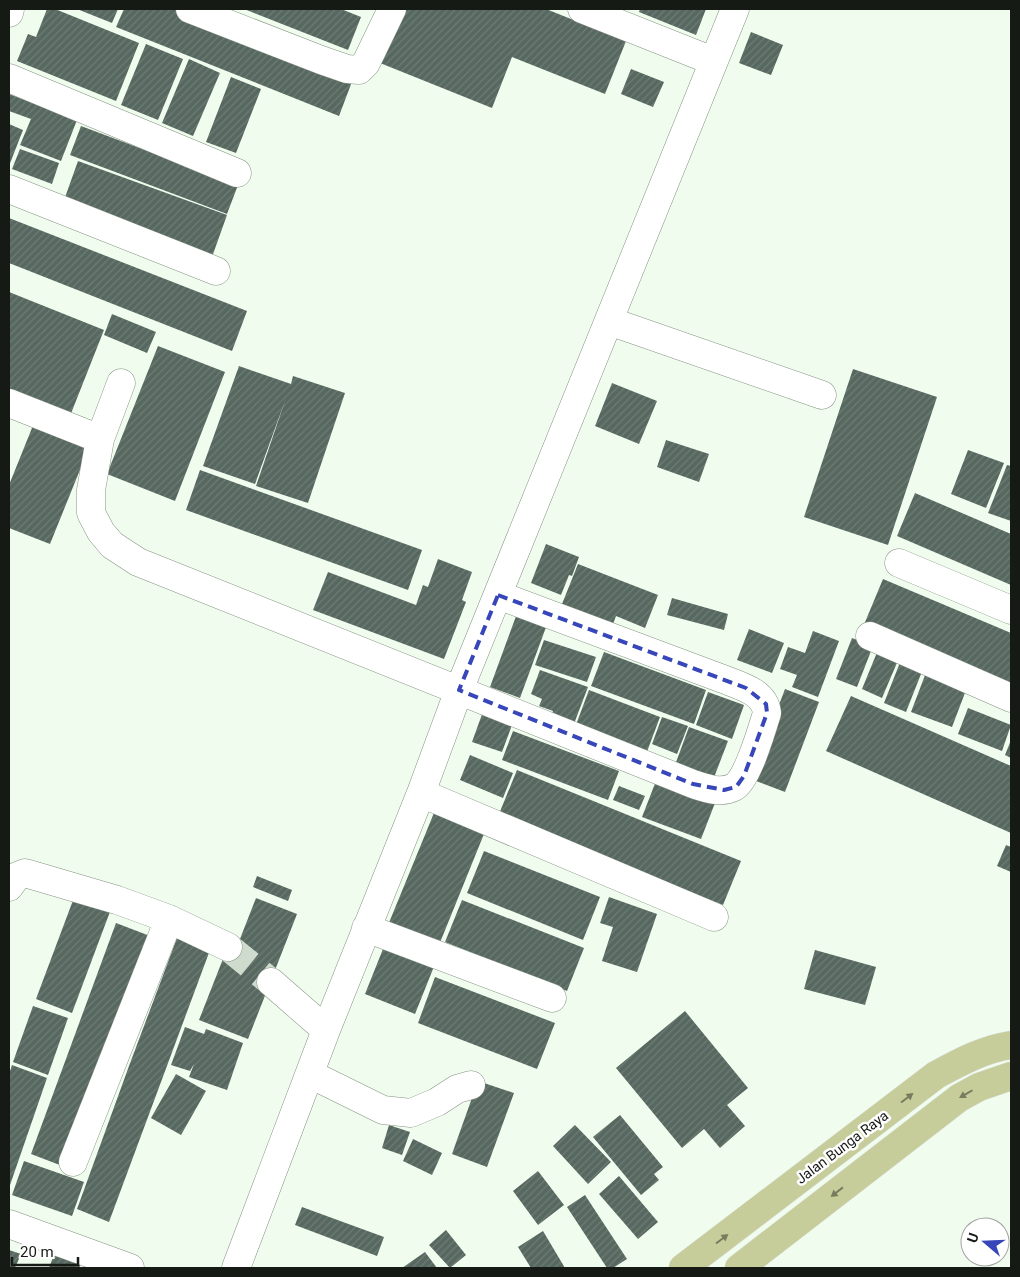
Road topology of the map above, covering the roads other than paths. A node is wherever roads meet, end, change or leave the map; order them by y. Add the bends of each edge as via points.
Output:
1 (10, 9) edge
2 (190, 9) edge
3 (392, 9) edge
4 (582, 9) edge
5 (735, 9) edge
6 (9, 13) edge
7 (713, 61) junction
8 (9, 78) edge
9 (237, 174) dead end
10 (9, 190) edge
11 (216, 270) dead end
12 (609, 321) junction
13 (121, 383) dead end
14 (822, 396) dead end
15 (9, 403) edge
16 (100, 439) junction
17 (899, 563) dead end
18 (498, 595) junction
19 (1011, 610) edge
20 (870, 636) dead end
21 (459, 690) junction
22 (1011, 698) edge
23 (421, 793) junction
24 (9, 887) edge
25 (714, 917) dead end
26 (169, 919) junction
27 (366, 928) junction
28 (228, 947) tunnel mouth
29 (271, 982) tunnel mouth
30 (552, 998) dead end
31 (326, 1030) junction
32 (1011, 1045) edge
33 (310, 1074) junction
34 (1011, 1076) edge
35 (471, 1085) dead end
36 (73, 1162) dead end
37 (9, 1224) edge
38 (130, 1268) edge
39 (236, 1268) edge
40 (683, 1268) edge
41 (739, 1268) edge

1 - 6 street
2 - 3 street via 347,70 359,70 366,63
4 - 7 street
5 - 7 street
7 - 12 street
8 - 9 street
10 - 11 street
12 - 14 street
12 - 18 street
13 - 16 street
15 - 16 street
16 - 21 street via 91,490 91,513 112,546 138,562
17 - 19 street
18 - 21 street
18 - 21 street via 758,695 766,704 767,714 744,776 736,787 708,789
20 - 22 street
21 - 23 street
23 - 25 street
23 - 27 street
24 - 26 street via 17,876 25,873
26 - 28 street
26 - 36 street
27 - 30 street
27 - 31 street
29 - 31 street
31 - 33 street
40 -> 32 main road, Jalan Bunga Raya via 936,1075 971,1057
33 - 35 street via 383,1110 411,1113
33 - 39 street
34 -> 41 main road via 959,1098
37 - 38 street

